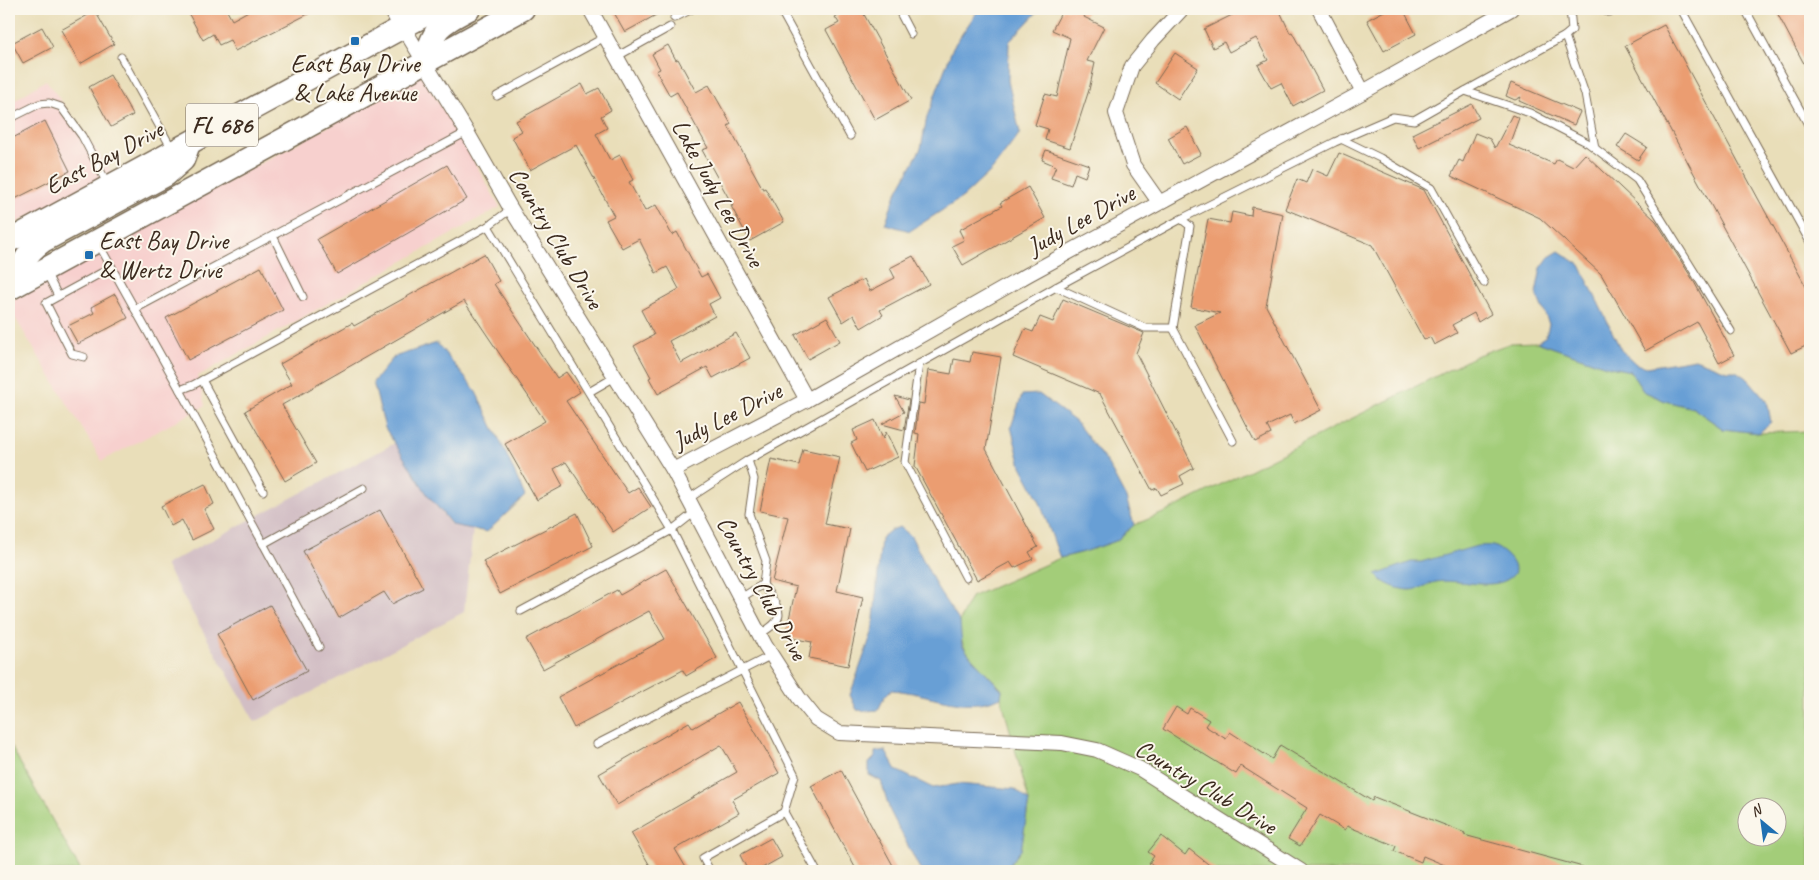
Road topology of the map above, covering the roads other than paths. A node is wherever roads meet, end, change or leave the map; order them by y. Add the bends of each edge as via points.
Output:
1 (436, 9) edge
2 (469, 9) edge
3 (523, 9) edge
4 (590, 9) edge
5 (692, 9) edge
6 (780, 9) edge
7 (898, 9) edge
8 (1182, 9) edge
9 (1319, 9) edge
10 (1511, 9) edge
11 (1570, 9) edge
12 (1600, 9) edge
13 (1635, 9) edge
14 (1681, 9) edge
15 (1745, 9) edge
16 (398, 18) edge
17 (674, 18) dead end
18 (670, 28) dead end
19 (911, 34) dead end
20 (1565, 36) junction
21 (605, 37) junction
22 (121, 57) dead end
23 (616, 57) junction
24 (424, 63) junction
25 (1465, 91) junction
26 (1363, 92) junction
27 (497, 96) dead end
28 (9, 119) edge
29 (1810, 128) edge
30 (467, 132) junction
31 (850, 136) dead end
32 (1341, 139) junction
33 (181, 147) junction
34 (1595, 148) junction
35 (109, 186) junction
36 (1159, 202) junction
37 (511, 209) junction
38 (1181, 219) junction
39 (488, 226) junction
40 (272, 236) junction
41 (9, 241) edge
42 (97, 242) junction
43 (1810, 242) edge
44 (112, 267) junction
45 (45, 270) junction
46 (12, 280) edge
47 (1484, 283) dead end
48 (1056, 286) junction
49 (58, 296) junction
50 (303, 297) dead end
51 (135, 309) junction
52 (1174, 328) junction
53 (1731, 331) dead end
54 (84, 357) dead end
55 (919, 364) junction
56 (615, 377) junction
57 (202, 380) junction
58 (180, 390) junction
59 (589, 392) junction
60 (806, 400) junction
61 (1233, 442) dead end
62 (748, 460) junction
63 (672, 470) junction
64 (364, 488) dead end
65 (263, 492) dead end
66 (691, 505) junction
67 (672, 530) junction
68 (264, 544) junction
69 (966, 578) dead end
70 (763, 584) junction
71 (740, 598) junction
72 (521, 611) dead end
73 (760, 634) junction
74 (319, 647) dead end
75 (772, 655) junction
76 (743, 669) junction
77 (597, 744) dead end
78 (784, 812) junction
79 (710, 871) edge
80 (814, 871) edge
81 (1301, 871) edge

1 - 16 main road, East Bay Drive / FL 686
2 - 24 main road via 435,31
3 - 24 main road, FL 686
4 - 21 street, Lake Judy Lee Drive
5 - 17 lane
6 - 31 lane
7 - 19 lane
8 - 36 street via 1132,66 1116,113 1133,165
9 - 26 street
10 - 26 street, Judy Lee Drive
11 - 20 lane via 1572,30
12 - 13 lane via 1608,12
14 - 43 lane
15 - 29 lane
16 - 24 street, Country Club Drive
16 - 33 main road, East Bay Drive / FL 686
18 - 23 lane
20 - 25 lane
20 - 34 lane via 1584,94
21 - 23 street, Lake Judy Lee Drive
21 - 27 lane
22 - 33 lane
23 - 60 street, Lake Judy Lee Drive
24 - 30 street, Country Club Drive
24 - 42 main road, FL 686
25 - 32 lane via 1414,120 1393,117
25 - 34 lane via 1530,114
26 - 36 street, Judy Lee Drive
28 - 35 lane via 38,104 61,107 82,136
30 - 37 street, Country Club Drive
30 - 40 lane
32 - 38 lane
32 - 47 lane via 1431,188
33 - 35 main road, East Bay Drive / FL 686
33 - 46 main road via 183,160 166,175 43,241 26,256
34 - 53 lane via 1637,180
35 - 41 main road, East Bay Drive / FL 686
36 - 60 street, Judy Lee Drive
37 - 39 lane
37 - 56 street, Country Club Drive
38 - 48 lane
38 - 52 lane via 1190,226
39 - 57 lane
39 - 59 lane
40 - 50 lane
40 - 51 lane
42 - 44 lane
42 - 45 main road, FL 686
44 - 49 lane
44 - 51 lane
45 - 46 main road, FL 686
45 - 49 lane
48 - 52 lane via 1145,328
48 - 55 lane
49 - 54 lane via 46,303 72,354
51 - 58 lane
52 - 61 lane
55 - 62 lane
55 - 69 lane via 905,462
56 - 59 lane
56 - 63 street, Country Club Drive
57 - 58 lane
57 - 65 lane
58 - 68 lane
59 - 67 lane
60 - 63 street, Judy Lee Drive
62 - 66 lane
62 - 70 lane via 754,479 749,514 766,561
63 - 66 street, Country Club Drive
64 - 68 lane
66 - 67 lane
66 - 71 street, Country Club Drive
67 - 72 lane
67 - 76 lane
68 - 74 lane
70 - 71 lane
70 - 73 lane via 779,613 778,621
71 - 73 street, Country Club Drive
73 - 75 street, Country Club Drive
75 - 76 lane
75 - 81 street, Country Club Drive via 816,719 839,733 1062,743 1097,750 1140,768
76 - 77 lane
76 - 78 lane via 795,774
78 - 79 lane via 703,858
78 - 80 lane

